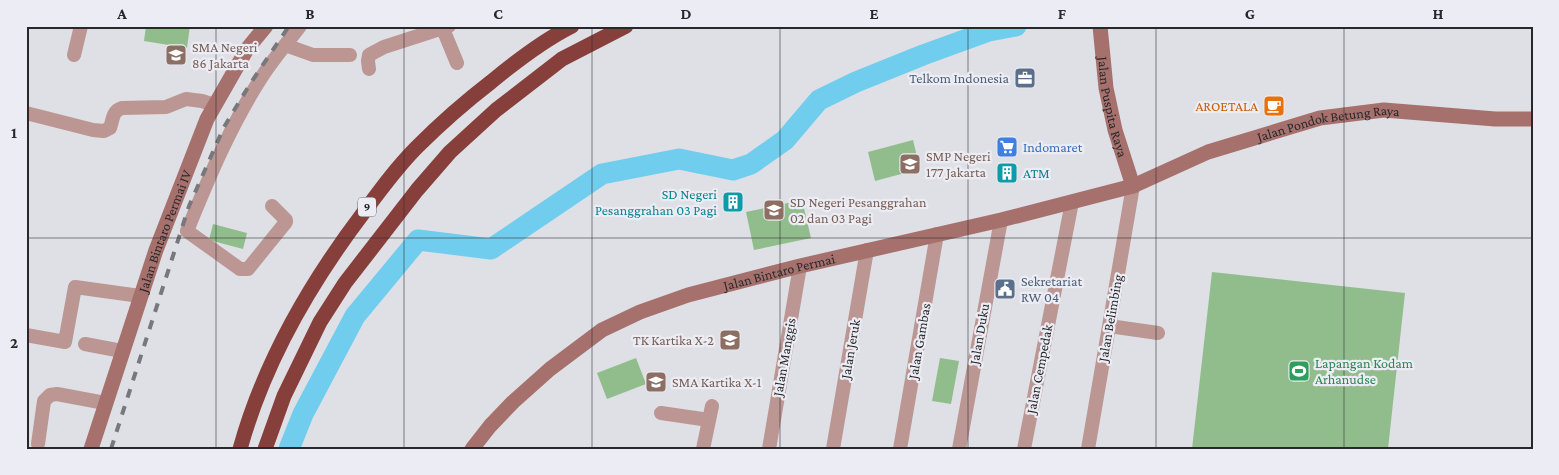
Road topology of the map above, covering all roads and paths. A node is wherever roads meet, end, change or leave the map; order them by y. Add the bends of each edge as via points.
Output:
1 (80, 26) edge
2 (266, 26) edge
3 (300, 26) edge
4 (572, 26) edge
5 (626, 26) edge
6 (1100, 26) edge
7 (438, 29) edge
8 (285, 45) junction
9 (74, 54) dead end
10 (350, 55) dead end
11 (457, 63) dead end
12 (369, 69) dead end
13 (214, 106) junction
14 (26, 113) edge
15 (1533, 119) edge
16 (1133, 186) junction
17 (1072, 202) junction
18 (272, 206) dead end
19 (1001, 220) junction
20 (937, 234) junction
21 (867, 250) junction
22 (800, 266) junction
23 (140, 296) junction
24 (1109, 326) junction
25 (1158, 333) dead end
26 (26, 335) edge
27 (85, 344) dead end
28 (122, 351) junction
29 (106, 403) junction
30 (712, 406) dead end
31 (660, 413) dead end
32 (709, 420) junction
33 (38, 444) dead end
34 (91, 449) edge
35 (240, 449) edge
36 (265, 449) edge
37 (472, 449) edge
38 (703, 449) edge
39 (769, 449) edge
40 (833, 449) edge
41 (900, 449) edge
42 (959, 449) edge
43 (1024, 449) edge
44 (1088, 449) edge

1 - 9 street
2 - 13 main road, Jalan Bintaro Permai IV via 247,50
3 - 8 street
4 - 35 highway, 9 via 513,64 467,101 416,147 390,176 343,239 304,300 275,355 248,419
5 - 36 highway, 9 via 562,59 496,110 450,152 417,190 345,283 320,322 284,396
6 - 16 main road, Jalan Puspita Raya via 1106,88
7 - 11 street
7 - 12 street via 376,50 369,56
8 - 10 street via 313,55
8 - 18 street via 264,74 222,147 187,231 240,268 248,269 286,222
13 - 14 street via 186,99 166,107 117,109 108,130 93,130 81,123
13 - 23 main road, Jalan Bintaro Permai IV
15 - 16 main road, Jalan Pondok Betung Raya via 1384,110 1320,118 1208,152
16 - 17 main road, Jalan Bintaro Permai
16 - 24 street, Jalan Belimbing
17 - 19 main road, Jalan Bintaro Permai
17 - 43 street, Jalan Cempedak
19 - 20 main road, Jalan Bintaro Permai
19 - 42 street, Jalan Duku
20 - 21 main road, Jalan Bintaro Permai
20 - 41 street, Jalan Gambas
21 - 22 main road, Jalan Bintaro Permai
21 - 40 street, Jalan Jeruk
22 - 37 main road, Jalan Bintaro Permai via 688,295 602,330 513,402
22 - 39 street, Jalan Manggis
23 - 26 street via 75,287 65,342
23 - 28 main road, Jalan Bintaro Permai IV
24 - 25 street
24 - 44 street, Jalan Belimbing
27 - 28 street
28 - 29 main road, Jalan Bintaro Permai IV
29 - 33 street via 50,395 44,401
29 - 34 main road, Jalan Bintaro Permai IV
30 - 32 street
31 - 32 street
32 - 38 street

